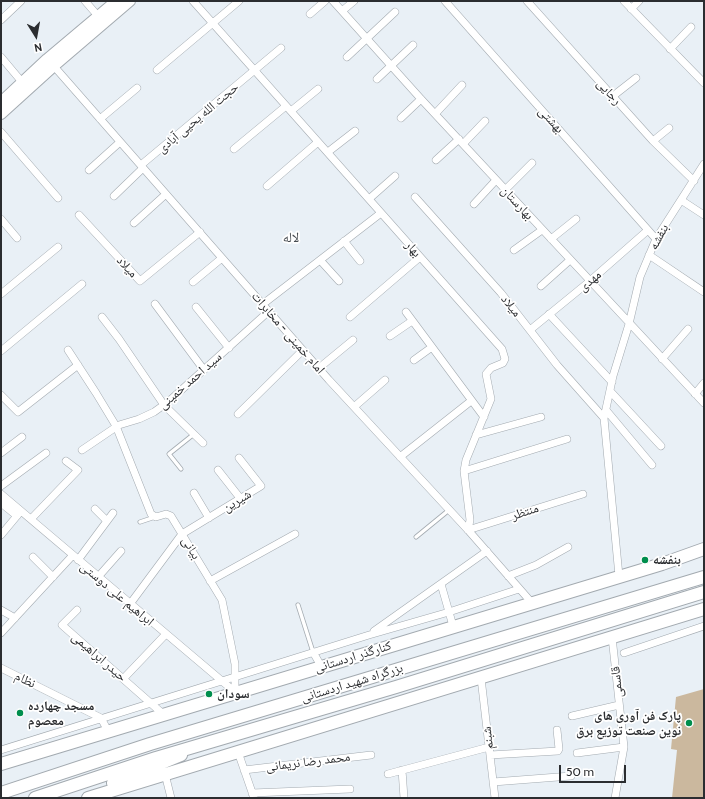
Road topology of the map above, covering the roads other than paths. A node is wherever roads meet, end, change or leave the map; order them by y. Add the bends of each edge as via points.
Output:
1 (21, 1) edge
2 (84, 1) edge
3 (116, 1) edge
4 (130, 1) edge
5 (193, 1) edge
6 (239, 1) edge
7 (325, 1) edge
8 (333, 1) edge
9 (354, 1) edge
10 (445, 1) edge
11 (527, 1) edge
12 (624, 1) edge
13 (639, 1) edge
14 (631, 9) junction
15 (342, 11) junction
16 (394, 12) dead end
17 (310, 14) dead end
18 (98, 16) junction
19 (1, 20) edge
20 (213, 23) junction
21 (691, 27) dead end
22 (366, 38) junction
23 (413, 45) dead end
24 (281, 48) dead end
25 (670, 49) junction
26 (1, 57) edge
27 (347, 57) dead end
28 (51, 63) junction
29 (391, 66) junction
30 (157, 70) dead end
31 (254, 71) junction
32 (636, 78) dead end
33 (702, 78) edge
34 (377, 79) dead end
35 (22, 82) junction
36 (462, 86) dead end
37 (137, 88) dead end
38 (318, 89) dead end
39 (613, 96) junction
40 (421, 99) junction
41 (1, 102) edge
42 (288, 108) junction
43 (1, 114) edge
44 (435, 114) junction
45 (401, 118) dead end
46 (100, 119) junction
47 (485, 121) dead end
48 (669, 128) dead end
49 (355, 131) dead end
50 (1, 132) edge
51 (653, 141) junction
52 (120, 142) junction
53 (318, 142) junction
54 (461, 142) junction
55 (234, 149) dead end
56 (328, 152) junction
57 (436, 160) dead end
58 (532, 163) dead end
59 (704, 164) edge
60 (142, 166) junction
61 (89, 170) dead end
62 (395, 176) dead end
63 (496, 180) junction
64 (694, 181) junction
65 (267, 186) dead end
66 (505, 190) junction
67 (166, 194) junction
68 (114, 196) dead end
69 (415, 197) dead end
70 (58, 198) dead end
71 (369, 199) junction
72 (681, 200) junction
73 (474, 204) dead end
74 (382, 213) junction
75 (78, 215) dead end
76 (704, 215) edge
77 (1, 219) edge
78 (576, 219) dead end
79 (134, 223) dead end
80 (542, 230) junction
81 (648, 230) junction
82 (200, 232) junction
83 (17, 238) dead end
84 (656, 238) junction
85 (551, 239) junction
86 (344, 241) junction
87 (58, 247) dead end
88 (514, 250) dead end
89 (649, 256) junction
90 (420, 257) junction
91 (222, 258) junction
92 (320, 260) junction
93 (570, 260) junction
94 (360, 261) dead end
95 (339, 281) dead end
96 (590, 281) junction
97 (193, 282) dead end
98 (82, 284) dead end
99 (541, 286) dead end
100 (704, 292) edge
101 (1, 294) edge
102 (155, 304) dead end
103 (263, 304) junction
104 (196, 307) dead end
105 (269, 311) junction
106 (406, 312) dead end
107 (550, 314) junction
108 (102, 317) dead end
109 (350, 317) dead end
110 (412, 321) junction
111 (629, 324) junction
112 (688, 329) dead end
113 (530, 330) junction
114 (390, 336) dead end
115 (353, 340) dead end
116 (432, 347) junction
117 (229, 348) junction
118 (68, 350) dead end
119 (303, 350) junction
120 (1, 352) edge
121 (662, 359) junction
122 (414, 360) dead end
123 (78, 365) junction
124 (319, 368) junction
125 (204, 370) junction
126 (385, 380) dead end
127 (612, 382) junction
128 (704, 383) edge
129 (610, 391) junction
130 (1, 394) edge
131 (695, 394) junction
132 (471, 401) junction
133 (704, 403) edge
134 (164, 405) junction
135 (354, 407) junction
136 (606, 410) junction
137 (238, 414) dead end
138 (484, 417) junction
139 (541, 417) dead end
140 (604, 418) junction
141 (116, 426) junction
142 (194, 434) junction
143 (476, 435) junction
144 (22, 437) dead end
145 (567, 439) dead end
146 (203, 443) dead end
147 (661, 446) dead end
148 (82, 450) dead end
149 (1, 452) edge
150 (46, 453) dead end
151 (400, 457) junction
152 (239, 458) dead end
153 (66, 461) dead end
154 (652, 465) dead end
155 (181, 469) dead end
156 (218, 470) dead end
157 (464, 471) junction
158 (1, 486) edge
159 (194, 493) dead end
160 (1, 494) edge
161 (583, 494) dead end
162 (240, 498) junction
163 (1, 503) edge
164 (95, 509) dead end
165 (449, 510) junction
166 (19, 513) junction
167 (113, 513) dead end
168 (156, 517) junction
169 (210, 518) junction
170 (31, 519) junction
171 (107, 521) junction
172 (140, 522) dead end
173 (468, 530) junction
174 (182, 534) junction
175 (295, 534) dead end
176 (1, 535) edge
177 (416, 537) dead end
178 (568, 547) dead end
179 (704, 549) edge
180 (121, 551) dead end
181 (486, 552) junction
182 (33, 557) dead end
183 (75, 558) junction
184 (508, 576) junction
185 (619, 576) junction
186 (704, 576) edge
187 (53, 577) junction
188 (98, 577) junction
189 (210, 582) junction
190 (441, 584) junction
191 (519, 589) junction
192 (704, 592) edge
193 (704, 597) edge
194 (532, 603) junction
195 (130, 604) junction
196 (298, 605) dead end
197 (704, 609) edge
198 (1, 610) edge
199 (77, 610) dead end
200 (449, 612) junction
201 (15, 618) junction
202 (618, 619) junction
203 (453, 626) junction
204 (704, 626) edge
205 (1, 633) edge
206 (165, 634) junction
207 (369, 635) junction
208 (612, 637) junction
209 (313, 652) junction
210 (624, 653) dead end
211 (321, 666) junction
212 (1, 668) edge
213 (235, 677) junction
214 (124, 678) junction
215 (481, 678) junction
216 (220, 681) junction
217 (235, 692) junction
218 (150, 703) junction
219 (619, 705) junction
220 (163, 714) junction
221 (572, 716) dead end
222 (101, 718) junction
223 (558, 730) dead end
224 (108, 731) junction
225 (223, 738) junction
226 (489, 747) junction
227 (624, 747) junction
228 (1, 750) edge
229 (238, 752) junction
230 (577, 753) dead end
231 (371, 755) dead end
232 (490, 755) junction
233 (2, 761) edge
234 (244, 770) junction
235 (402, 770) junction
236 (165, 774) junction
237 (388, 774) dead end
238 (572, 776) dead end
239 (493, 782) junction
240 (350, 788) dead end
241 (1, 794) edge
242 (253, 796) edge
243 (95, 797) edge
244 (35, 798) edge
245 (171, 798) edge
246 (404, 798) edge
247 (495, 798) edge
248 (615, 798) edge

1 - 19 street
2 - 18 street
3 - 18 main road
4 - 28 main road
5 - 20 street, بهار
6 - 20 street
7 - 17 street
8 - 15 street, بهارستان
9 - 15 street
10 - 81 street, بهشتی
11 - 39 street, رجایی
12 - 14 street
13 - 14 street
14 - 25 street
15 - 22 street, بهارستان
16 - 22 street
18 - 28 main road
20 - 30 street
20 - 31 street, بهار
21 - 25 street
22 - 27 street
22 - 29 street, بهارستان
23 - 29 street
24 - 31 street, حجت الله یحیی آبادی
25 - 33 street
26 - 35 street
28 - 35 main road
28 - 43 main road
28 - 46 street, امام خمینی - مخابرات
29 - 34 street
29 - 40 street, بهارستان
31 - 42 street, بهار
31 - 60 street, حجت الله یحیی آبادی
32 - 39 street
35 - 41 main road
36 - 44 street
37 - 46 street
38 - 42 street
39 - 51 street, رجایی
40 - 44 street, بهارستان
40 - 45 street
42 - 53 street, بهار
42 - 55 street
44 - 54 street, بهارستان
46 - 52 street, امام خمینی - مخابرات
47 - 54 street
48 - 51 street
49 - 56 street
50 - 70 street
51 - 64 street, رجایی
52 - 60 street, امام خمینی - مخابرات
52 - 61 street
53 - 56 street, بهار
53 - 65 street
54 - 57 street
54 - 63 street, بهارستان
56 - 71 street, بهار
58 - 66 street
59 - 64 street, بنفشه
60 - 67 street, امام خمینی - مخابرات
60 - 68 street, حجت الله یحیی آبادی
62 - 71 street
63 - 66 street, بهارستان
63 - 73 street
64 - 72 street, بنفشه
66 - 80 street, بهارستان
67 - 79 street
67 - 82 street, امام خمینی - مخابرات
69 - 113 street, میلاد via 501,293
71 - 74 street, بهار
72 - 76 street
72 - 84 street, بنفشه
74 - 86 street
74 - 90 street, بهار
75 - 82 street, میلاد via 140,281
77 - 83 street
78 - 85 street
80 - 85 street, بهارستان
80 - 88 street
81 - 84 street, بهشتی
81 - 96 street, مهدی
82 - 91 street, امام خمینی - مخابرات
84 - 89 street, بنفشه
85 - 93 street, بهارستان
86 - 92 street
86 - 94 street
87 - 101 street
89 - 100 street
89 - 111 street, بنفشه via 640,277
90 - 109 street
90 - 138 street, بهار via 502,349 505,358 503,363 491,368 486,374 491,399
91 - 97 street
91 - 103 street, امام خمینی - مخابرات
92 - 95 street
92 - 103 street
93 - 96 street, بهارستان
93 - 99 street
96 - 107 street, مهدی
96 - 111 street, بهارستان
98 - 120 street
102 - 125 street
103 - 105 street, امام خمینی - مخابرات
104 - 117 street
105 - 117 street, سید احمد خمینی
105 - 119 street, امام خمینی - مخابرات
106 - 110 street
107 - 113 street, مهدی
107 - 127 street
108 - 134 street
110 - 114 street
110 - 116 street
111 - 121 street, بهارستان
111 - 127 street, بنفشه
112 - 121 street
113 - 140 street, میلاد
115 - 124 street
116 - 122 street
116 - 132 street
117 - 125 street, سید احمد خمینی
118 - 123 street
119 - 124 street, امام خمینی - مخابرات
119 - 137 street
121 - 131 street, بهارستان
123 - 130 street via 18,412
123 - 141 street
124 - 135 street, امام خمینی - مخابرات
125 - 134 street, سید احمد خمینی
126 - 135 street
127 - 129 street, بنفشه
128 - 131 street
129 - 136 street, بنفشه
129 - 147 street
131 - 133 street, بهارستان
132 - 138 street
132 - 151 street
134 - 141 street, سید احمد خمینی via 139,419
134 - 142 street
135 - 151 street, امام خمینی - مخابرات
136 - 140 street, بنفشه
136 - 154 street
138 - 143 street, بهار
139 - 143 street
140 - 185 street, بنفشه
141 - 148 street, سید احمد خمینی
141 - 168 street via 151,514
142 - 146 street
142 - 155 lane via 169,454
143 - 157 street, بهار
144 - 149 street
145 - 157 street
150 - 158 street
151 - 165 street, امام خمینی - مخابرات
152 - 162 street, شیرین via 261,486
153 - 170 street via 78,470
156 - 162 street
157 - 173 street, بهار via 470,520
159 - 169 street
160 - 166 street, ابراهیم علی دوستی
161 - 173 street, منتظر
162 - 169 street, شیرین
163 - 166 street
164 - 171 street
165 - 173 street, امام خمینی - مخابرات
165 - 177 lane
166 - 170 street, ابراهیم علی دوستی
166 - 176 street
167 - 171 street
168 - 172 lane
168 - 174 street, بیانی via 166,514 172,516
169 - 174 street, شیرین
170 - 183 street, ابراهیم علی دوستی
171 - 183 street
173 - 181 street, امام خمینی - مخابرات
174 - 189 street, بیانی
174 - 195 street
175 - 189 street
178 - 184 street via 536,565
179 - 185 main road, کنارگذر اردستانی
180 - 188 street
181 - 184 street, امام خمینی - مخابرات
181 - 190 street
182 - 187 street
183 - 187 street
183 - 188 street, ابراهیم علی دوستی
184 - 191 street, امام خمینی - مخابرات
185 - 194 main road, کنارگذر اردستانی
186 - 241 main road, بزرگراه شهید اردستانی via 150,744
187 - 201 street
188 - 195 street, ابراهیم علی دوستی
189 - 213 street, بیانی via 222,600 235,664
190 - 200 street
190 - 207 street
191 - 194 street, امام خمینی - مخابرات
191 - 200 street
192 - 202 main road, بزرگراه شهید اردستانی
193 - 202 main road
194 - 203 main road, کنارگذر اردستانی
195 - 206 street, ابراهیم علی دوستی
196 - 209 lane
197 - 208 main road
198 - 201 street
199 - 214 street, حیدر ابراهیمی via 62,625
200 - 203 street
200 - 207 street
201 - 205 street
202 - 225 main road, بزرگراه شهید اردستانی
203 - 211 main road, کنارگذر اردستانی
204 - 210 street
206 - 214 street
206 - 216 street, ابراهیم علی دوستی
207 - 209 street
208 - 215 main road
208 - 219 street, قاسمی
209 - 211 street
209 - 213 street
211 - 217 main road, کنارگذر اردستانی
212 - 222 street, نظام
213 - 216 street
213 - 217 street, بیانی
214 - 218 street, حیدر ابراهیمی
215 - 226 street, شبنم
215 - 229 main road
216 - 217 street, ابراهیم علی دوستی
216 - 218 street
217 - 220 main road, کنارگذر اردستانی
218 - 220 street, حیدر ابراهیمی
218 - 222 street
219 - 221 street
219 - 227 street, قاسمی
220 - 224 main road, کنارگذر اردستانی
222 - 224 street
222 - 228 street
223 - 232 street via 558,751
224 - 233 main road, کنارگذر اردستانی
225 - 243 main road via 111,784
225 - 244 main road, بزرگراه شهید اردستانی
226 - 232 street, شبنم
226 - 235 street
227 - 230 street
227 - 248 street, قاسمی
229 - 234 street
229 - 236 main road
231 - 234 street, محمد رضا نریمانی
232 - 239 street, شبنم
234 - 242 street
235 - 237 street
235 - 246 street
236 - 243 main road
236 - 245 street
238 - 239 street
239 - 247 street, شبنم
240 - 242 street

